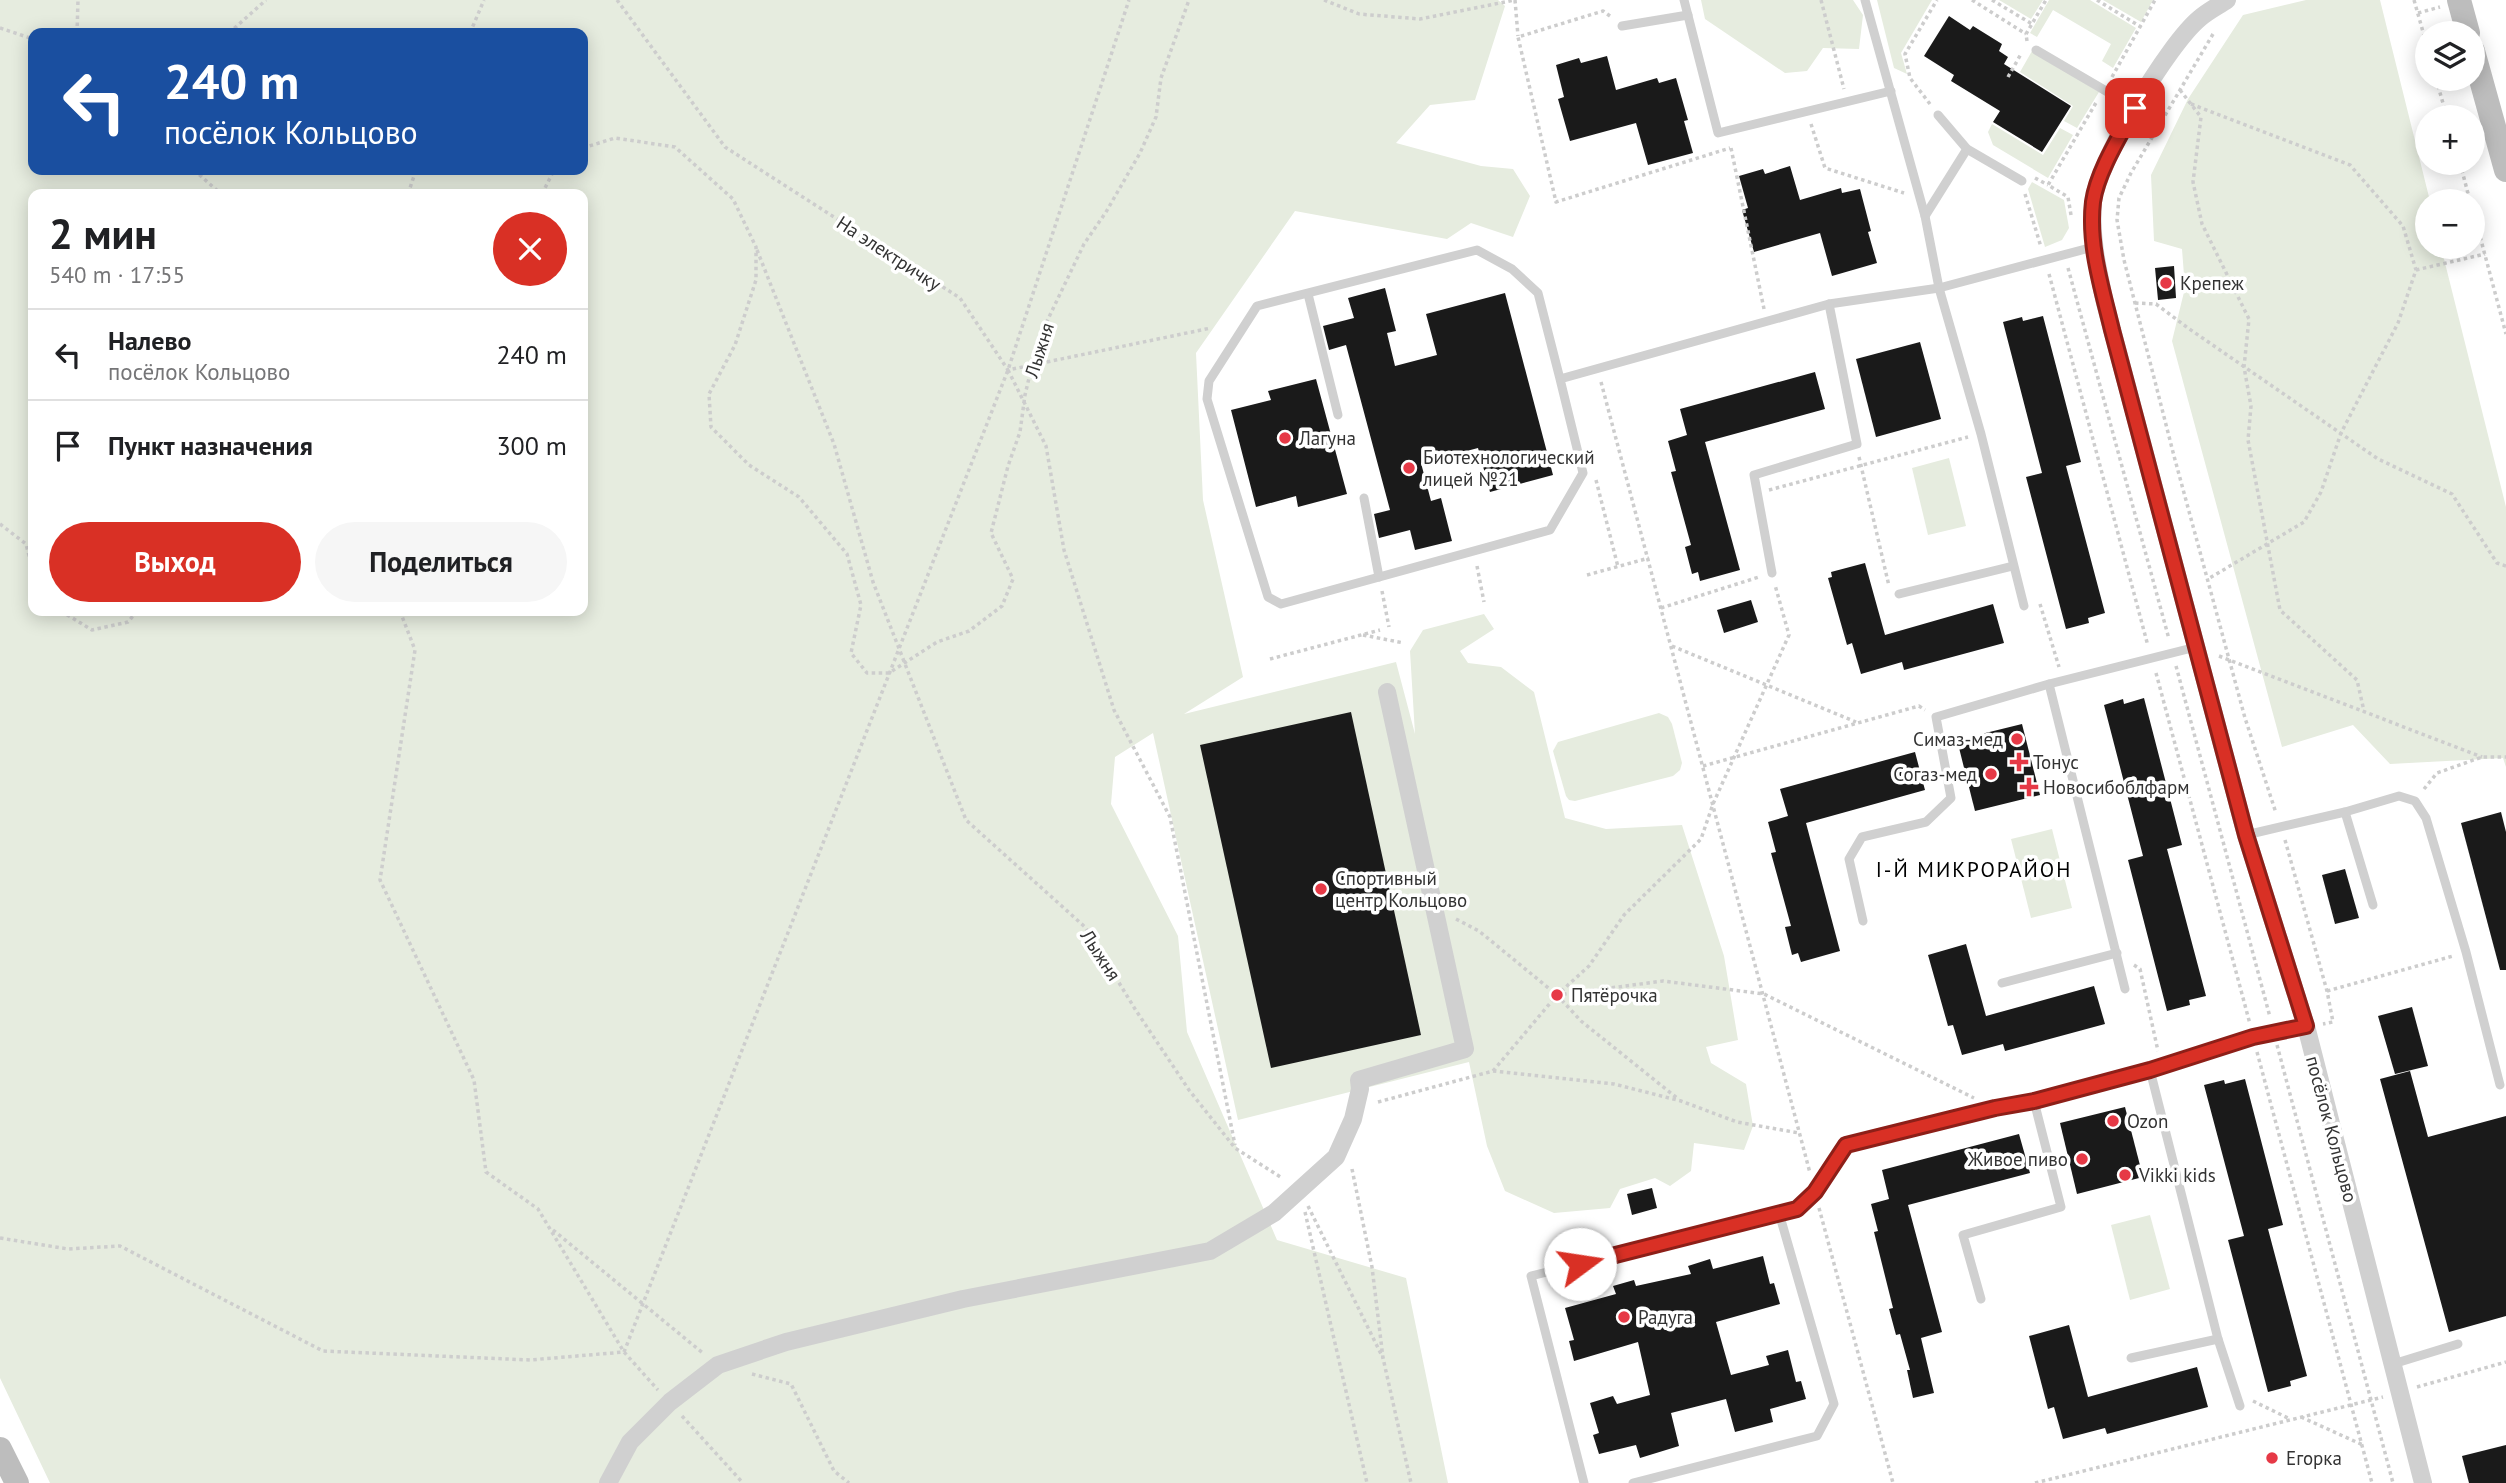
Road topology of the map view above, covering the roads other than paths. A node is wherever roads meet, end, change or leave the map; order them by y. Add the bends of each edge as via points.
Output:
1 (1684, 0) edge
2 (1865, 0) edge
3 (2227, 0) edge
4 (2459, 0) edge
5 (1688, 15) junction
6 (2465, 21) edge
7 (1622, 26) road end
8 (2036, 50) dead end
9 (1891, 91) junction
10 (2484, 91) edge
11 (2135, 108) junction
12 (1938, 115) road end
13 (1967, 149) junction
14 (2506, 170) edge
15 (2022, 181) road end
16 (1925, 216) junction
17 (2093, 247) junction
18 (1939, 288) junction
19 (1308, 294) junction
20 (1829, 304) junction
21 (1560, 379) junction
22 (1338, 415) dead end
23 (1364, 498) dead end
24 (2013, 566) junction
25 (1772, 573) road end
26 (1379, 577) junction
27 (1899, 594) road end
28 (2022, 601) road end
29 (2196, 647) junction
30 (2049, 684) junction
31 (1387, 692) dead end
32 (2345, 811) junction
33 (2246, 835) junction
34 (2373, 905) dead end
35 (1863, 921) dead end
36 (2117, 953) junction
37 (2002, 983) dead end
38 (2125, 989) dead end
39 (2306, 1026) junction
40 (2150, 1070) junction
41 (2500, 1085) dead end
42 (2034, 1101) junction
43 (1779, 1213) junction
44 (1982, 1299) dead end
45 (2218, 1339) junction
46 (2458, 1344) dead end
47 (2131, 1358) dead end
48 (2393, 1364) junction
49 (2240, 1406) dead end
50 (0, 1448) edge
51 (17, 1483) edge
52 (608, 1483) edge
53 (1584, 1483) edge
54 (1633, 1483) edge
55 (2423, 1483) edge

1 - 5 lane
2 - 9 lane
3 - 11 street, посёлок Кольцово via 2199,18
4 - 6 main road
5 - 7 lane
5 - 9 lane via 1718,133
8 - 11 lane
9 - 16 lane
10 - 14 main road
11 - 17 street, посёлок Кольцово via 2112,150 2094,200
12 - 13 lane
13 - 15 lane
13 - 16 lane
16 - 18 lane
17 - 18 lane
17 - 29 street, посёлок Кольцово
18 - 20 lane
18 - 24 lane
19 - 21 lane via 1477,250 1512,270 1538,293
19 - 22 lane
19 - 26 lane via 1257,306 1209,381 1207,399 1268,597 1282,604
20 - 21 lane
20 - 25 lane via 1857,444 1754,475
21 - 26 lane via 1583,473 1550,530
23 - 26 lane
24 - 27 lane
24 - 28 lane
29 - 30 lane
29 - 33 street, посёлок Кольцово
30 - 35 lane via 1936,717 1951,798 1926,822 1862,836 1849,859
30 - 36 lane
31 - 52 street via 1465,1049 1359,1080 1353,1119 1336,1157 1275,1213 1210,1251 963,1299 786,1342 718,1365 670,1402 630,1442
32 - 33 lane
32 - 34 lane
32 - 41 lane via 2399,796 2415,801 2426,818
33 - 39 street, посёлок Кольцово
36 - 37 lane
36 - 38 lane
39 - 40 lane via 2253,1037
39 - 48 street, посёлок Кольцово
40 - 42 lane
40 - 45 lane
42 - 43 lane via 1846,1145 1815,1192 1797,1209
42 - 44 lane via 2061,1207 1963,1235
43 - 53 lane via 1531,1276
43 - 54 lane via 1834,1404 1816,1436
45 - 47 lane
45 - 49 lane
46 - 48 lane
48 - 55 street, посёлок Кольцово
50 - 51 main road

